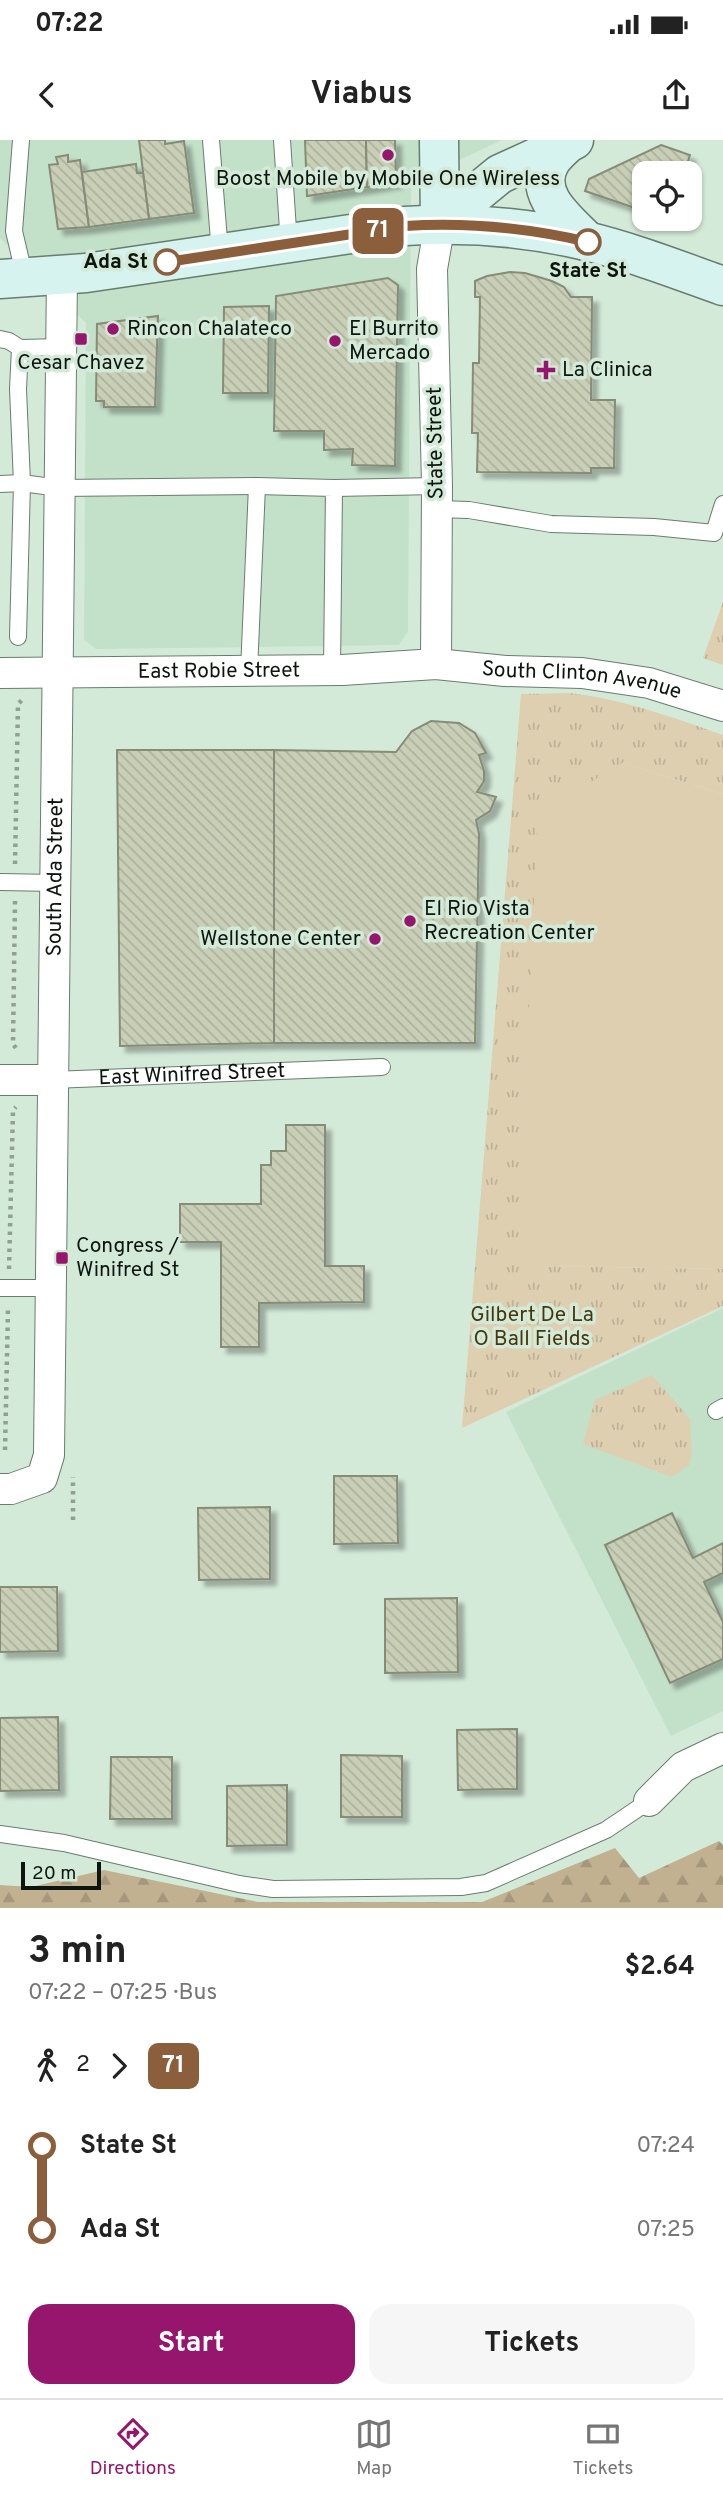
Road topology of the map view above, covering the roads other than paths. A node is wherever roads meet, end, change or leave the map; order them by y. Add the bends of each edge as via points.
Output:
1 (21, 140) edge
2 (211, 140) edge
3 (282, 140) edge
4 (439, 140) edge
5 (571, 141) edge
6 (440, 223) junction
7 (588, 242) junction
8 (289, 245) junction
9 (220, 254) junction
10 (62, 275) junction
11 (12, 279) edge
12 (723, 286) edge
13 (0, 339) edge
14 (61, 347) junction
15 (20, 348) junction
16 (22, 483) junction
17 (0, 484) edge
18 (257, 486) junction
19 (59, 488) junction
20 (334, 488) junction
21 (437, 497) junction
22 (723, 504) edge
23 (18, 637) dead end
24 (436, 664) junction
25 (332, 670) junction
26 (249, 671) junction
27 (0, 673) edge
28 (60, 673) junction
29 (723, 706) edge
30 (0, 882) edge
31 (56, 883) junction
32 (383, 1067) dead end
33 (0, 1080) edge
34 (52, 1080) junction
35 (0, 1288) edge
36 (52, 1288) junction
37 (0, 1489) edge
38 (723, 1748) edge
39 (649, 1801) joint
40 (0, 1834) edge

1 - 11 lane
2 - 9 lane
3 - 8 lane
4 - 6 main road, State Street
5 - 6 main road via 500,174
5 - 7 main road via 549,164 544,184 553,205
6 - 7 main road via 511,227
6 - 8 main road
6 - 21 street, State Street via 432,269
7 - 12 main road
8 - 9 main road
9 - 10 main road
10 - 11 main road
10 - 14 street, South Ada Street
13 - 15 lane
14 - 15 lane
14 - 19 street, South Ada Street
15 - 16 lane
16 - 17 lane
16 - 19 lane
16 - 23 lane
18 - 19 lane
18 - 20 lane
18 - 26 lane
19 - 28 street, South Ada Street
20 - 21 lane
20 - 25 lane
21 - 22 lane via 469,510 551,524 714,533
21 - 24 street, State Street
24 - 25 street, East Robie Street
24 - 29 street, South Clinton Avenue via 649,683
25 - 26 street, East Robie Street
26 - 28 street, East Robie Street
27 - 28 street, East Robie Street
28 - 31 street, South Ada Street
30 - 31 lane
31 - 34 street, South Ada Street
32 - 34 lane, East Winifred Street
33 - 34 street, East Winifred Street
34 - 36 street, South Ada Street
35 - 36 lane
36 - 37 street, South Ada Street via 49,1455 42,1478
38 - 39 street via 683,1767
39 - 40 lane via 606,1830 486,1883 461,1887 273,1889 64,1843

